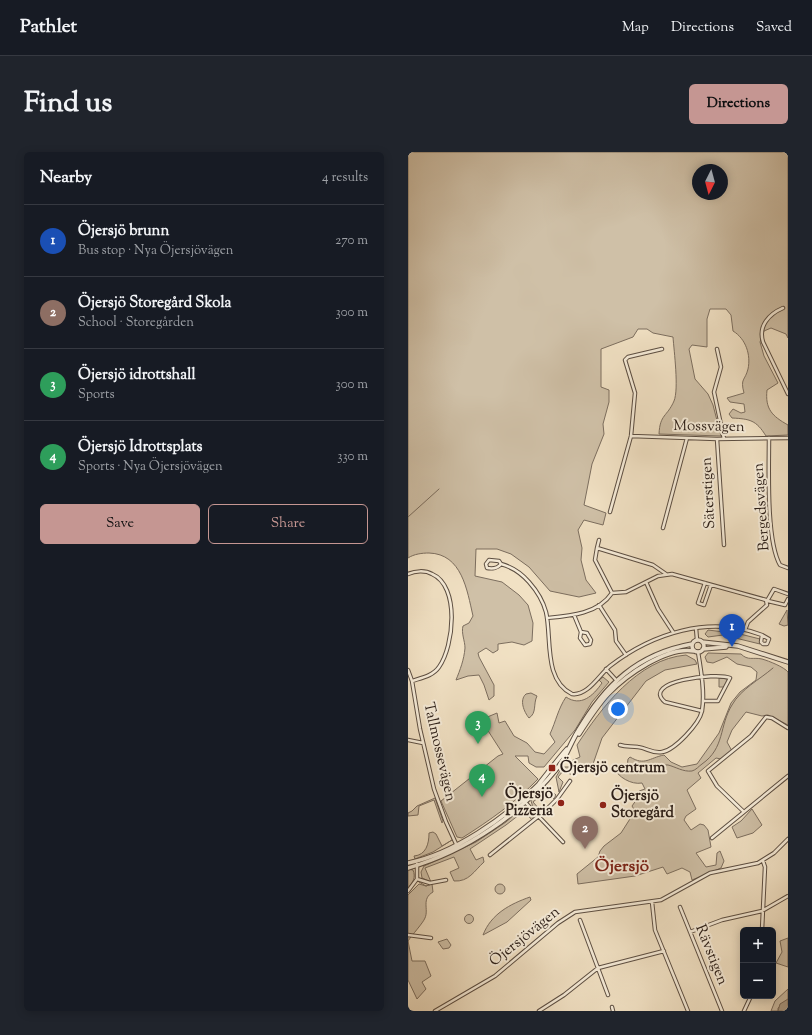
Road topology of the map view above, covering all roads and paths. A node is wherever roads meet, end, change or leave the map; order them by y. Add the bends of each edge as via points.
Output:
1 (784, 308) dead end
2 (662, 349) dead end
3 (717, 349) dead end
4 (788, 394) edge
5 (631, 436) junction
6 (687, 438) junction
7 (769, 438) junction
8 (788, 438) edge
9 (717, 439) junction
10 (724, 439) junction
11 (610, 512) dead end
12 (663, 528) dead end
13 (599, 540) dead end
14 (724, 545) dead end
15 (597, 548) junction
16 (501, 564) junction
17 (788, 568) edge
18 (408, 574) edge
19 (666, 574) junction
20 (646, 582) junction
21 (705, 583) junction
22 (710, 584) junction
23 (612, 593) junction
24 (788, 594) edge
25 (788, 599) edge
26 (768, 601) junction
27 (599, 605) junction
28 (574, 615) junction
29 (547, 618) junction
30 (696, 628) junction
31 (745, 630) junction
32 (581, 632) junction
33 (672, 632) junction
34 (762, 635) dead end
35 (697, 640) junction
36 (702, 642) junction
37 (692, 644) junction
38 (741, 648) junction
39 (703, 649) junction
40 (696, 652) junction
41 (626, 655) junction
42 (788, 662) edge
43 (408, 670) edge
44 (606, 670) junction
45 (701, 676) junction
46 (616, 680) junction
47 (412, 681) junction
48 (619, 684) junction
49 (703, 701) junction
50 (702, 711) junction
51 (788, 728) edge
52 (576, 737) junction
53 (408, 740) edge
54 (422, 743) junction
55 (620, 744) dead end
56 (570, 747) junction
57 (788, 776) edge
58 (570, 781) dead end
59 (522, 799) junction
60 (526, 802) junction
61 (744, 812) junction
62 (538, 817) junction
63 (712, 838) dead end
64 (788, 839) edge
65 (564, 842) dead end
66 (458, 846) junction
67 (490, 855) dead end
68 (763, 861) junction
69 (408, 863) edge
70 (417, 863) junction
71 (408, 868) edge
72 (417, 879) junction
73 (446, 880) dead end
74 (408, 891) edge
75 (788, 896) edge
76 (652, 902) junction
77 (680, 907) dead end
78 (762, 911) junction
79 (580, 920) dead end
80 (762, 927) edge
81 (690, 932) junction
82 (408, 935) edge
83 (431, 938) dead end
84 (664, 952) junction
85 (598, 968) junction
86 (608, 994) dead end
87 (750, 999) edge
88 (612, 1007) dead end
89 (435, 1011) edge
90 (539, 1011) edge
91 (613, 1011) edge
92 (688, 1011) edge
93 (722, 1011) edge
94 (744, 1011) edge

1 - 4 street via 766,320 762,333 763,342
2 - 5 street via 628,357 625,360 635,393
3 - 10 street via 721,367 714,392
5 - 6 street, Mossvägen
5 - 11 street
6 - 9 street, Mossvägen
6 - 12 street
7 - 8 street, Mossvägen
7 - 10 street, Mossvägen
7 - 17 street, Bergedsvägen via 769,503 774,546 780,565
9 - 10 street, Mossvägen
9 - 14 street, Säterstigen
13 - 15 street
15 - 19 street via 646,562
15 - 23 street via 594,560
16 - 16 street via 489,568 486,564 489,560 499,561
16 - 29 street via 517,571 534,588 544,605
18 - 47 street via 425,572 437,576 448,590 452,609 451,629 439,667 426,676
19 - 20 street
19 - 21 street
20 - 23 street via 626,592
20 - 33 street
21 - 22 street
21 - 22 street via 698,603 704,605
22 - 26 street
23 - 27 street via 606,602
24 - 26 street via 774,589
25 - 26 street via 785,605
26 - 31 street via 767,605 748,622
27 - 28 street
27 - 41 street via 615,630 616,641
28 - 29 street
28 - 32 street
29 - 44 street via 553,668 565,690 572,694 583,693
30 - 31 street
30 - 33 street
30 - 35 street
31 - 34 street
32 - 32 street via 580,638 584,645 591,643 586,632
33 - 41 street
35 - 36 street
35 - 37 street
36 - 38 street
36 - 39 street
37 - 40 street
37 - 46 street via 650,658
38 - 39 street via 717,646
38 - 42 street
39 - 40 street
40 - 45 street
40 - 48 street via 677,652 661,658 639,669
41 - 44 street
43 - 47 street, Tallmossevägen
44 - 46 street
45 - 49 street
45 - 49 street via 730,678 718,701
45 - 50 street via 677,682 659,692 664,702
46 - 48 street
46 - 52 street via 598,699
47 - 54 street, Tallmossevägen
48 - 52 street via 604,699
49 - 50 street
50 - 55 street via 694,727 663,752
51 - 61 street via 766,717 751,736 707,773
52 - 56 street
53 - 54 street
54 - 66 street, Tallmossevägen via 435,793
56 - 59 street
56 - 60 street via 553,774
57 - 61 street
58 - 62 street via 557,799
59 - 60 street
59 - 66 street via 490,825
60 - 62 street
60 - 66 street via 489,831
61 - 63 street
62 - 65 street
62 - 67 street
64 - 68 street, Öjersjövägen
66 - 70 street
68 - 76 street, Öjersjövägen via 710,873 665,898
68 - 78 street via 765,867
69 - 70 street
70 - 71 street
70 - 72 street
72 - 73 street via 430,883
72 - 74 street
75 - 78 street
76 - 84 street via 654,927
76 - 89 street, Öjersjövägen via 582,910 570,914 494,977
77 - 81 street, Rävstigen
78 - 80 street
78 - 81 street via 722,920
79 - 85 street
81 - 93 street, Rävstigen
82 - 83 street
84 - 85 street
84 - 92 street
85 - 86 street
85 - 90 street via 564,996
87 - 94 street
88 - 91 street

